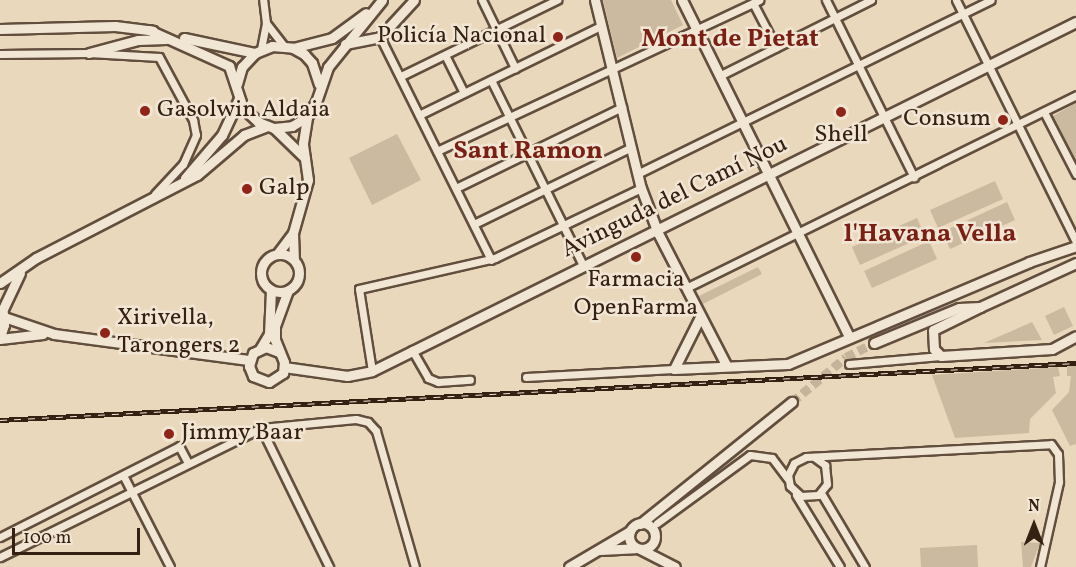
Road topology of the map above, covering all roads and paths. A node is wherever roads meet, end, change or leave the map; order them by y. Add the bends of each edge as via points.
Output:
1 (263, 0) edge
2 (382, 0) edge
3 (414, 0) edge
4 (482, 0) edge
5 (557, 0) edge
6 (595, 0) edge
7 (682, 0) edge
8 (826, 0) edge
9 (871, 0) edge
10 (956, 0) edge
11 (990, 0) edge
12 (756, 1) edge
13 (962, 14) junction
14 (835, 17) junction
15 (1076, 22) edge
16 (266, 23) junction
17 (601, 26) junction
18 (0, 28) edge
19 (149, 30) junction
20 (497, 30) junction
21 (696, 31) junction
22 (380, 37) junction
23 (172, 39) junction
24 (345, 44) junction
25 (289, 47) junction
26 (776, 47) junction
27 (258, 51) junction
28 (89, 53) junction
29 (0, 54) edge
30 (445, 55) junction
31 (858, 65) junction
32 (988, 65) junction
33 (516, 68) junction
34 (613, 68) junction
35 (401, 76) junction
36 (719, 76) junction
37 (491, 80) junction
38 (237, 84) junction
39 (320, 85) junction
40 (464, 93) junction
41 (1076, 95) edge
42 (239, 99) junction
43 (622, 107) junction
44 (1044, 112) junction
45 (419, 115) junction
46 (510, 116) junction
47 (307, 117) junction
48 (883, 117) junction
49 (742, 122) junction
50 (1018, 125) junction
51 (271, 127) junction
52 (630, 148) junction
53 (437, 151) junction
54 (528, 152) junction
55 (306, 160) junction
56 (637, 174) junction
57 (769, 174) junction
58 (1076, 174) edge
59 (914, 177) junction
60 (181, 182) junction
61 (456, 188) junction
62 (546, 188) junction
63 (641, 188) junction
64 (151, 198) junction
65 (474, 224) junction
66 (564, 226) junction
67 (656, 229) junction
68 (293, 232) junction
69 (798, 235) junction
70 (1074, 246) edge
71 (278, 253) junction
72 (294, 259) junction
73 (491, 260) junction
74 (1076, 263) edge
75 (26, 264) junction
76 (583, 265) junction
77 (0, 283) edge
78 (686, 288) junction
79 (271, 290) junction
80 (288, 290) junction
81 (960, 293) junction
82 (980, 308) junction
83 (2, 312) edge
84 (936, 316) junction
85 (699, 319) junction
86 (54, 334) junction
87 (1076, 336) edge
88 (0, 338) edge
89 (850, 338) junction
90 (874, 343) tunnel mouth
91 (260, 349) junction
92 (412, 350) junction
93 (279, 352) junction
94 (941, 356) junction
95 (250, 360) junction
96 (849, 364) dead end
97 (726, 365) junction
98 (284, 367) junction
99 (674, 369) junction
100 (372, 371) junction
101 (526, 377) dead end
102 (470, 380) dead end
103 (792, 402) tunnel mouth
104 (261, 428) junction
105 (813, 457) junction
106 (188, 463) junction
107 (123, 475) junction
108 (788, 479) junction
109 (131, 492) junction
110 (795, 493) junction
111 (821, 493) junction
112 (664, 508) junction
113 (640, 524) junction
114 (630, 531) junction
115 (655, 532) junction
116 (0, 537) edge
117 (637, 548) junction
118 (597, 550) junction
119 (0, 557) edge
120 (664, 563) edge
121 (170, 567) edge
122 (328, 567) edge
123 (416, 567) edge
124 (570, 567) edge
125 (675, 567) edge
126 (840, 567) edge
127 (865, 567) edge
128 (1040, 567) edge

1 - 16 street
2 - 24 street
2 - 25 street via 332,38
3 - 22 street
4 - 20 street
5 - 20 street
6 - 17 street
7 - 21 street
8 - 14 street
9 - 14 street
10 - 13 street
11 - 13 street
12 - 21 street
12 - 26 street
13 - 31 street
13 - 32 street
14 - 26 street
14 - 31 street
15 - 32 street, Avinguda del Camí Nou
16 - 25 street
16 - 27 street
17 - 33 street
17 - 34 street
18 - 19 street via 115,26
19 - 23 street
19 - 27 street via 234,52
20 - 30 street
20 - 33 street
21 - 34 street
21 - 36 street
22 - 24 street
22 - 35 street
23 - 28 street via 138,40
23 - 38 street via 221,60
24 - 39 street
25 - 27 street
25 - 39 street via 312,63
26 - 36 street
27 - 38 street via 242,67
28 - 29 street
28 - 64 street via 159,57 193,120 196,135 183,164
30 - 35 street
30 - 40 street
31 - 48 street
31 - 49 street
32 - 48 street, Avinguda del Camí Nou
32 - 50 street
33 - 37 street
34 - 43 street
34 - 46 street
35 - 45 street
36 - 49 street
37 - 40 street
37 - 46 street
38 - 42 street
39 - 47 street
40 - 45 street
41 - 44 street
42 - 51 street via 249,116
42 - 60 street via 222,135
43 - 52 street
43 - 54 street
44 - 50 street
44 - 58 street
45 - 53 street
46 - 53 street
46 - 54 street
47 - 51 street via 292,126
47 - 55 street via 303,143
48 - 57 street, Avinguda del Camí Nou
48 - 59 street
49 - 56 street
49 - 57 street
50 - 59 street
50 - 70 street
51 - 55 street
51 - 60 street via 244,135 197,175
52 - 56 street
52 - 62 street
53 - 61 street
54 - 61 street
54 - 62 street
55 - 68 street via 308,180
56 - 63 street
57 - 67 street, Avinguda del Camí Nou
57 - 69 street
59 - 69 street
60 - 64 street
61 - 65 street
62 - 65 street
62 - 66 street
63 - 66 street
63 - 67 street
64 - 75 street
65 - 73 street
66 - 73 street
66 - 76 street
67 - 76 street, Avinguda del Camí Nou
67 - 78 street
68 - 71 street
68 - 72 street
69 - 78 street
69 - 89 street
70 - 74 street
70 - 81 street
71 - 72 street
71 - 79 street via 267,258 261,269 262,281
72 - 80 street via 299,273
73 - 100 street via 480,259 359,290
74 - 82 street
75 - 77 street
75 - 83 street via 6,295
76 - 92 street, Avinguda del Camí Nou
78 - 85 street
79 - 80 street
79 - 91 street via 269,334
80 - 93 street via 275,326
81 - 84 street
81 - 89 street
82 - 84 street via 959,308
82 - 94 street via 933,330 931,343
83 - 86 street
83 - 88 street
84 - 90 street
85 - 97 street
85 - 99 street
86 - 88 street
86 - 95 street
87 - 94 street via 1052,350
89 - 97 street via 788,364
91 - 93 street
91 - 95 street
92 - 100 street, Avinguda del Camí Nou
92 - 102 street via 428,378 438,382
93 - 98 street
94 - 96 street
95 - 98 street via 250,371 263,382 279,377
97 - 99 street
98 - 100 street, Avinguda del Camí Nou via 347,376
99 - 101 street
103 - 112 street
104 - 106 street
104 - 122 street
104 - 123 street via 356,419 368,422 376,431
105 - 108 street via 794,463
105 - 111 street via 828,472
105 - 128 street via 1050,444 1058,454 1059,482
106 - 107 street via 179,446
106 - 109 street
107 - 109 street
107 - 116 street
108 - 110 street
108 - 115 street via 772,458 750,455
109 - 119 street
109 - 121 street
110 - 111 street via 808,498
110 - 126 street
111 - 127 street
112 - 113 street
112 - 115 street
113 - 114 street
113 - 115 street
114 - 117 street via 629,540
114 - 118 street
115 - 117 street via 648,548
115 - 120 street
117 - 118 street
117 - 120 street
118 - 124 street
120 - 125 street

